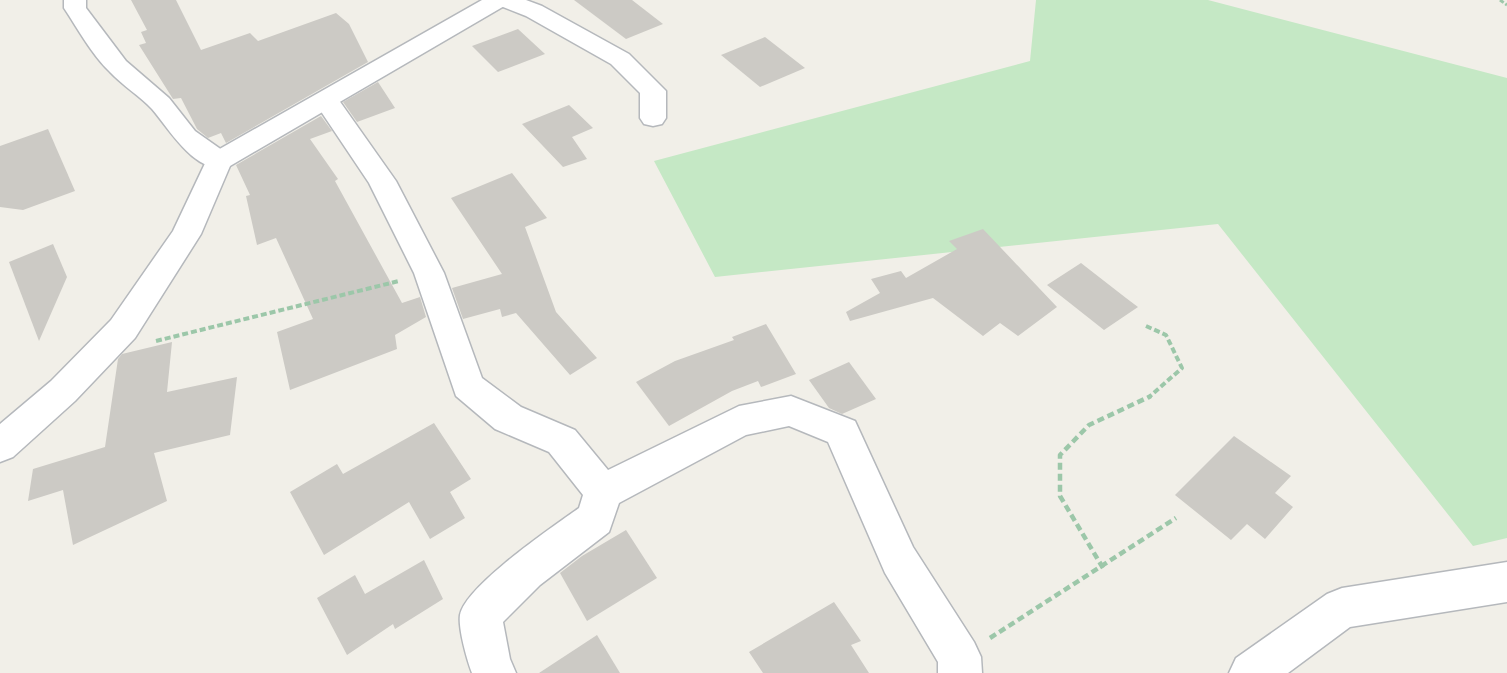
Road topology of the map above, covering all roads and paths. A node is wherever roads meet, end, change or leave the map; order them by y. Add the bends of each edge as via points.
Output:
1 (75, 0) edge
2 (498, 0) edge
3 (506, 0) edge
4 (1500, 0) edge
5 (1507, 5) edge
6 (327, 101) junction
7 (653, 118) dead end
8 (219, 161) junction
9 (429, 273) junction
10 (1146, 327) dead end
11 (154, 341) dead end
12 (0, 446) edge
13 (603, 492) junction
14 (1176, 519) dead end
15 (1103, 568) junction
16 (1507, 582) edge
17 (959, 665) edge
18 (494, 673) edge
19 (1251, 673) edge

1 - 8 street via 75,8 117,66 160,103 186,137
2 - 6 street
3 - 7 street via 534,11 620,59 653,91
4 - 5 path
6 - 8 street
6 - 9 street via 381,181
8 - 12 street via 186,234 123,329 63,391
9 - 11 path
9 - 13 street via 468,386 508,418 562,441
10 - 15 path via 1166,335 1182,368 1150,397 1089,425 1060,455 1060,496
13 - 17 street via 739,421 791,411 842,432 899,560
13 - 18 street via 595,519 526,571 481,615
14 - 15 path
15 - 17 path
16 - 19 street via 1342,608

